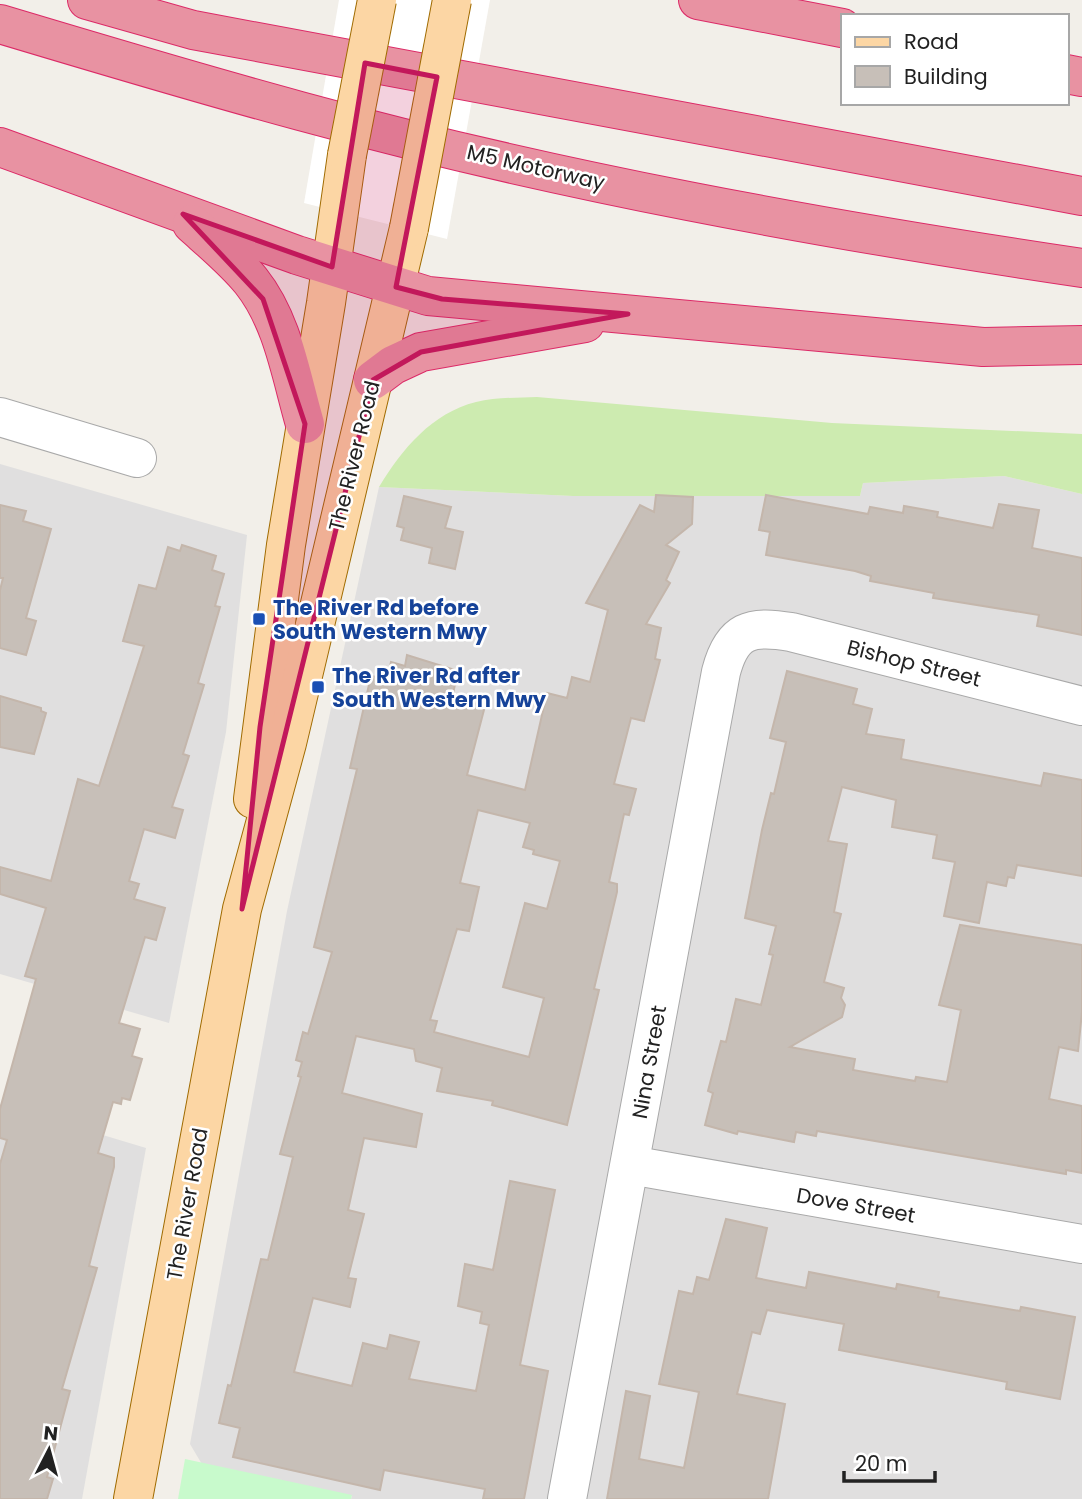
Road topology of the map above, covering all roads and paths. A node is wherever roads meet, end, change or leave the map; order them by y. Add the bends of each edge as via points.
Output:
1 (87, 0) edge
2 (377, 0) edge
3 (452, 0) edge
4 (698, 0) edge
5 (0, 24) edge
6 (841, 28) edge
7 (0, 147) edge
8 (1082, 196) edge
9 (183, 214) junction
10 (332, 267) junction
11 (1082, 268) edge
12 (396, 287) junction
13 (628, 314) junction
14 (1082, 345) edge
15 (373, 380) junction
16 (0, 417) edge
17 (305, 424) junction
18 (137, 458) dead end
19 (745, 632) joint
20 (1082, 706) edge
21 (242, 909) junction
22 (630, 1165) junction
23 (1082, 1244) edge
24 (133, 1499) edge
25 (567, 1499) edge

1 - 8 highway via 193,30
2 - 10 main road, The River Road, bridge via 337,215
3 - 12 main road, The River Road, bridge
4 - 6 highway
5 - 11 highway, M5 Motorway via 302,112 521,164 827,227
7 - 9 highway
9 - 10 highway
9 - 17 highway via 251,280 264,299 278,330
10 - 12 highway
10 - 17 main road, The River Road
12 - 13 highway via 442,299
12 - 15 main road, The River Road
13 - 14 highway via 983,347
13 - 15 highway via 421,352
15 - 21 main road, The River Road via 287,743
16 - 18 street
17 - 21 main road, The River Road via 260,727
19 - 20 street, Bishop Street via 760,628 791,632
19 - 22 street, Nina Street via 725,654 721,672
21 - 24 main road, The River Road
22 - 23 street, Dove Street
22 - 25 street, Nina Street

